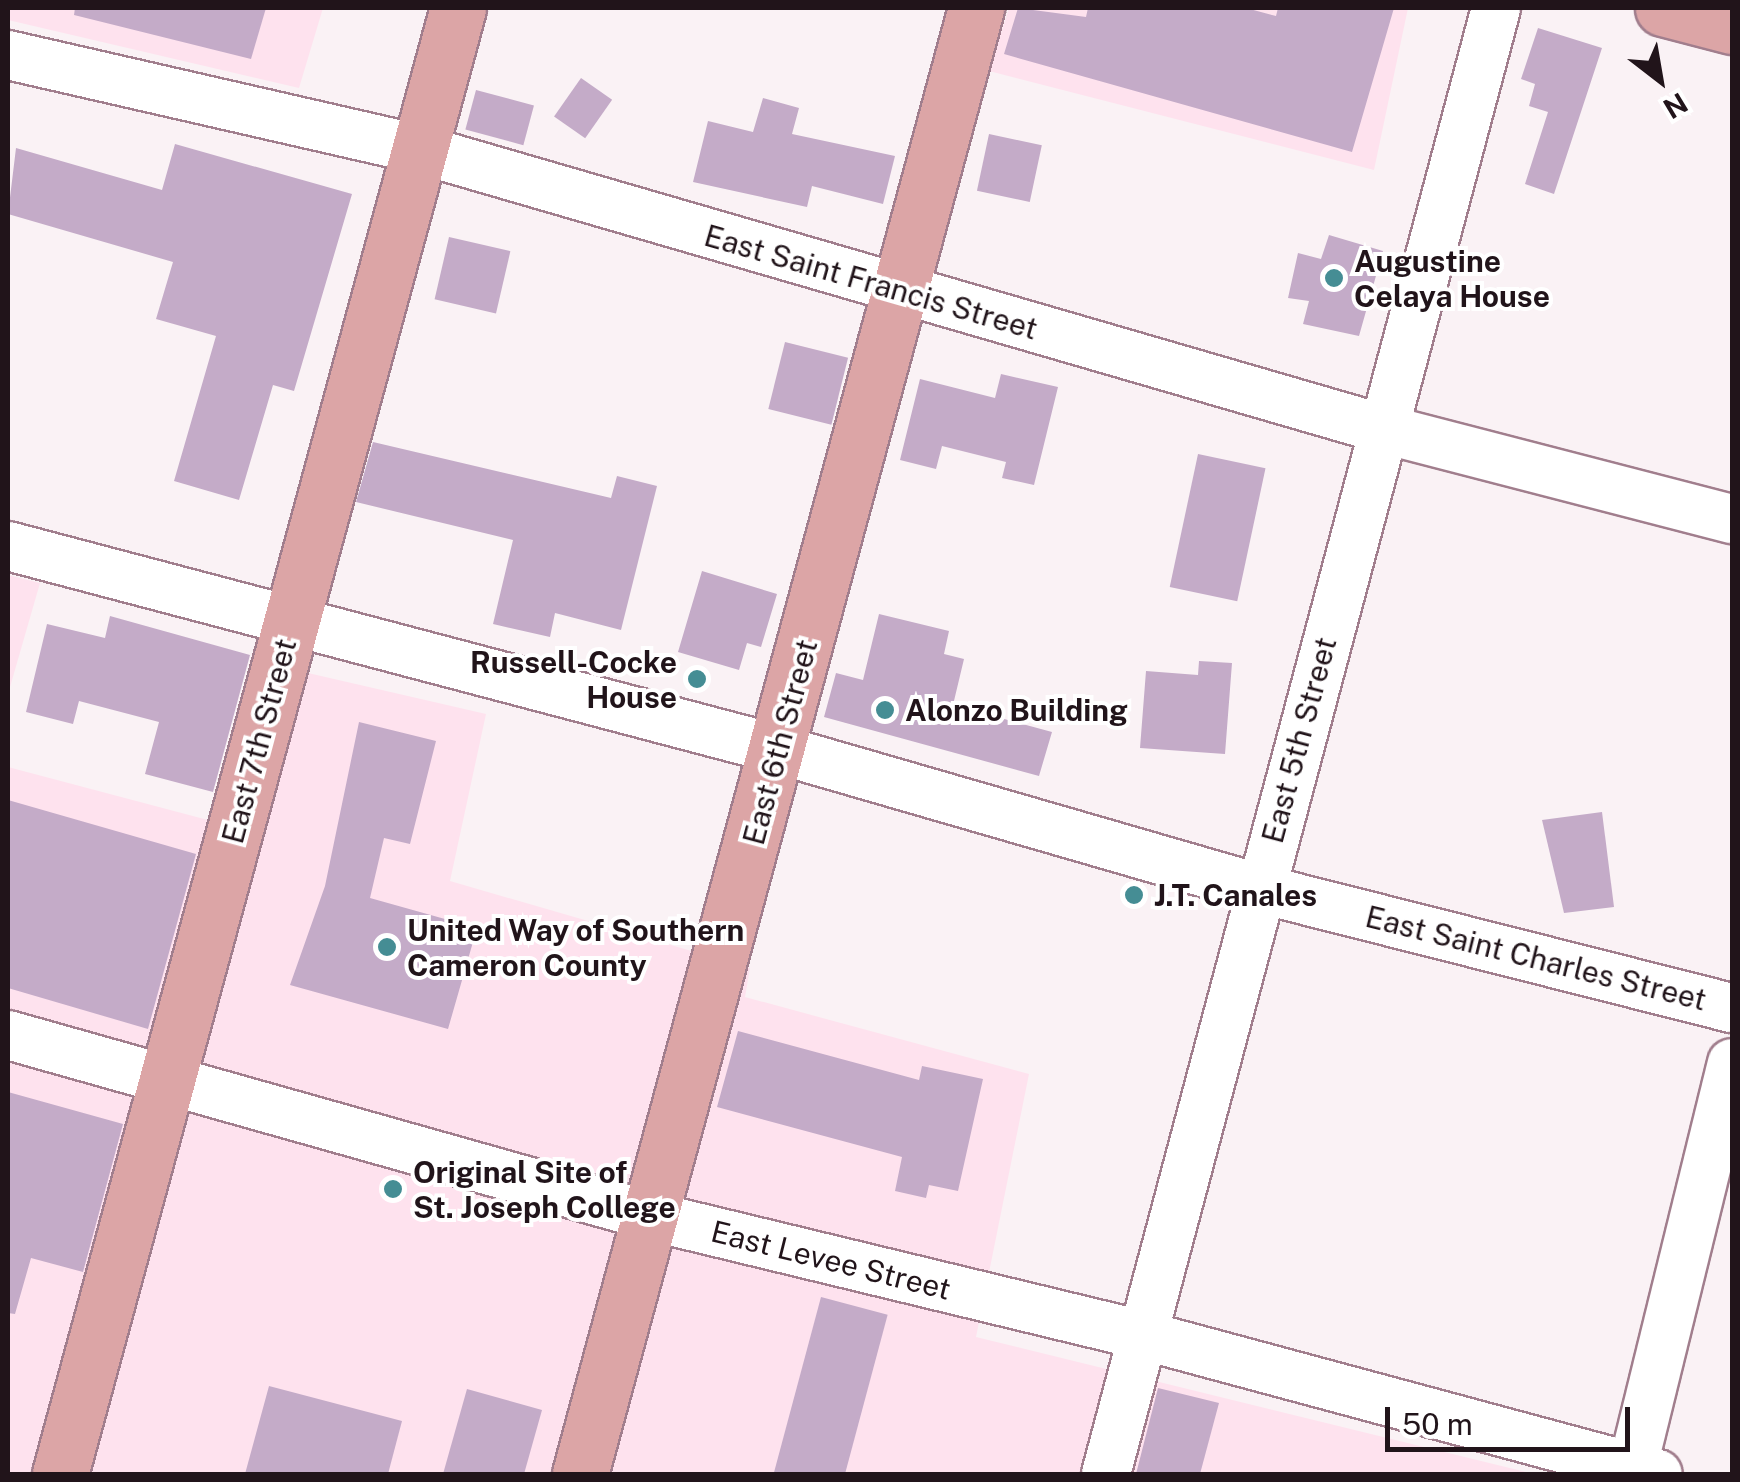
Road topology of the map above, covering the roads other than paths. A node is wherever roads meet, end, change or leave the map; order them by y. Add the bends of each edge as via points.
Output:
1 (458, 8) edge
2 (976, 8) edge
3 (1496, 8) edge
4 (1663, 8) edge
5 (1732, 26) edge
6 (8, 54) edge
7 (419, 149) junction
8 (902, 292) junction
9 (1380, 428) junction
10 (1732, 519) edge
11 (8, 546) edge
12 (291, 622) junction
13 (777, 748) junction
14 (1261, 889) junction
15 (1732, 1008) edge
16 (8, 1035) edge
17 (1732, 1064) edge
18 (168, 1078) junction
19 (650, 1216) junction
20 (1142, 1335) junction
21 (1641, 1472) edge
22 (60, 1474) edge
23 (580, 1474) edge
24 (1106, 1474) edge

1 - 7 main road, East 7th Street
2 - 8 main road, East 6th Street
3 - 9 street, East 5th Street
4 - 5 main road
6 - 7 street, East Saint Francis Street
7 - 8 street, East Saint Francis Street
7 - 12 main road, East 7th Street
8 - 9 street, East Saint Francis Street
8 - 13 main road, East 6th Street
9 - 10 street, East Saint Francis Street
9 - 14 street, East 5th Street
11 - 12 street, East Saint Charles Street
12 - 13 street, East Saint Charles Street
12 - 18 main road, East 7th Street
13 - 14 street, East Saint Charles Street
13 - 19 main road, East 6th Street
14 - 15 street, East Saint Charles Street
14 - 20 street, East 5th Street
16 - 18 street, East Levee Street
17 - 21 street
18 - 19 street, East Levee Street
18 - 22 main road, East 7th Street
19 - 20 street, East Levee Street
19 - 23 main road, East 6th Street
20 - 21 street, East Levee Street
20 - 24 street, East 5th Street

